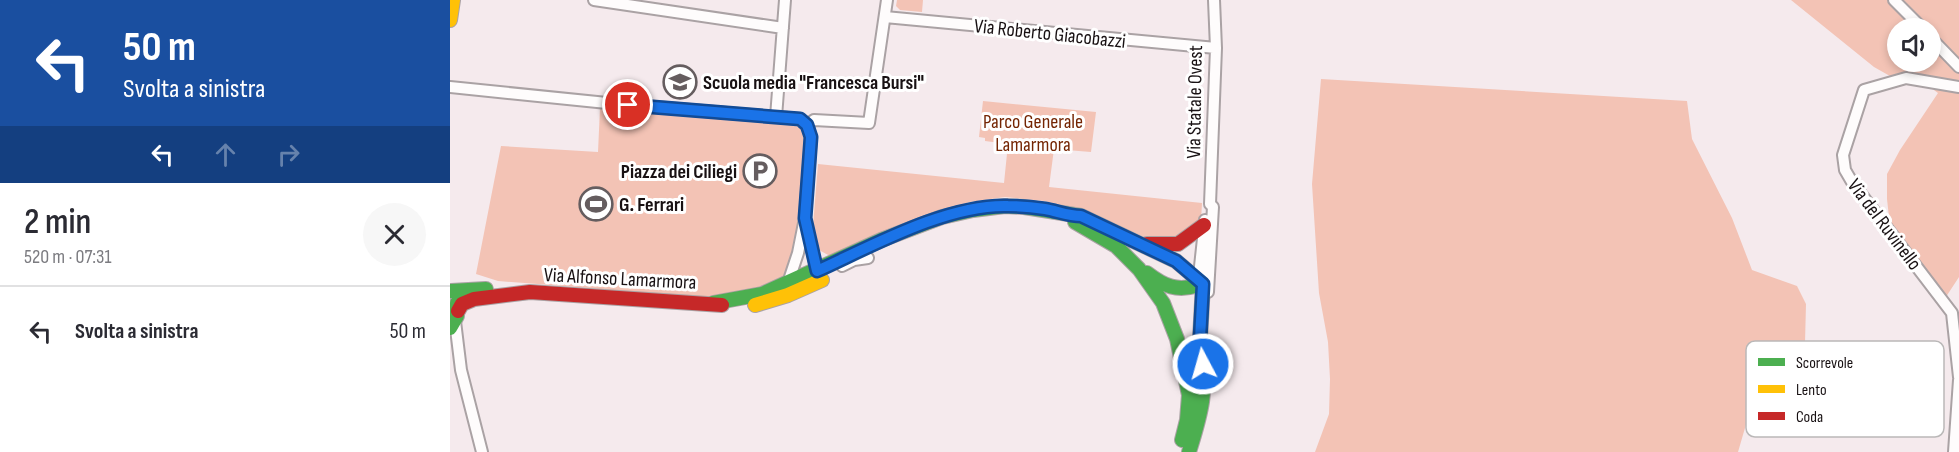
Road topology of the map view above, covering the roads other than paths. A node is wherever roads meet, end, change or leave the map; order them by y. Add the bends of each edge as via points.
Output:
1 (453, 0) edge
2 (594, 0) edge
3 (785, 0) edge
4 (887, 0) edge
5 (1214, 0) edge
6 (1894, 0) edge
7 (885, 17) junction
8 (1912, 18) edge
9 (450, 20) edge
10 (783, 28) junction
11 (1216, 48) junction
12 (1941, 48) edge
13 (1959, 67) edge
14 (450, 87) edge
15 (1959, 87) edge
16 (776, 117) junction
17 (807, 125) junction
18 (1210, 204) junction
19 (1069, 216) junction
20 (805, 218) junction
21 (942, 218) junction
22 (1204, 225) junction
23 (1145, 244) junction
24 (798, 253) junction
25 (868, 258) junction
26 (1209, 263) junction
27 (1140, 269) junction
28 (813, 275) junction
29 (788, 283) junction
30 (1200, 283) junction
31 (451, 291) edge
32 (525, 292) junction
33 (770, 302) junction
34 (713, 303) junction
35 (454, 320) edge
36 (450, 348) edge
37 (456, 364) edge
38 (1203, 364) junction
39 (1959, 379) edge
40 (1189, 395) junction
41 (482, 452) edge
42 (1179, 452) edge
43 (1189, 452) edge
44 (1954, 452) edge

1 - 9 street
2 - 10 street
3 - 10 street
4 - 7 street
5 - 11 street, Via Statale Ovest
6 - 8 street
7 - 11 street, Via Roberto Giacobazzi
7 - 17 street via 869,123 813,120
10 - 16 street
11 - 18 street, Via Statale Ovest
12 - 13 street
14 - 16 street
15 - 39 street, Via del Ruvinello via 1906,78 1864,90 1843,155 1852,182 1952,313
16 - 17 street via 800,119
17 - 20 street via 811,137
18 - 22 street, Via Statale Ovest via 1206,206
18 - 26 street, Via Statale Ovest via 1213,207
19 - 21 street, Via Alfonso Lamarmora via 1045,209 1006,206
19 - 23 street, Via Alfonso Lamarmora via 1081,216
19 - 27 street via 1116,246
20 - 24 street
20 - 28 street
21 - 25 street, Via Alfonso Lamarmora
21 - 28 street, Via Alfonso Lamarmora via 920,224
22 - 23 street via 1178,244
22 - 30 street, Via Statale Ovest
23 - 30 street, Via Alfonso Lamarmora via 1176,261
24 - 28 street
24 - 29 street
25 - 28 street, Via Alfonso Lamarmora
25 - 33 street, Via Alfonso Lamarmora
26 - 30 street, Via Statale Ovest
26 - 38 street, Via Statale Ovest
27 - 30 street via 1163,286 1178,289
27 - 40 street via 1163,303 1177,339
28 - 29 street, Via Alfonso Lamarmora
28 - 33 street, Via Alfonso Lamarmora
29 - 34 street, Via Alfonso Lamarmora via 759,295
30 - 38 street, Via Statale Ovest via 1199,357
30 - 40 street, Via Statale Ovest
31 - 32 street
31 - 35 street via 457,304
32 - 34 street, Via Alfonso Lamarmora
32 - 35 street via 474,299 462,304
33 - 34 street, Via Alfonso Lamarmora via 738,308
35 - 37 street
36 - 37 street
37 - 41 street
38 - 43 street, Via Statale Ovest via 1199,417
39 - 44 street, Via del Ruvinello
40 - 42 street, Via Statale Ovest

